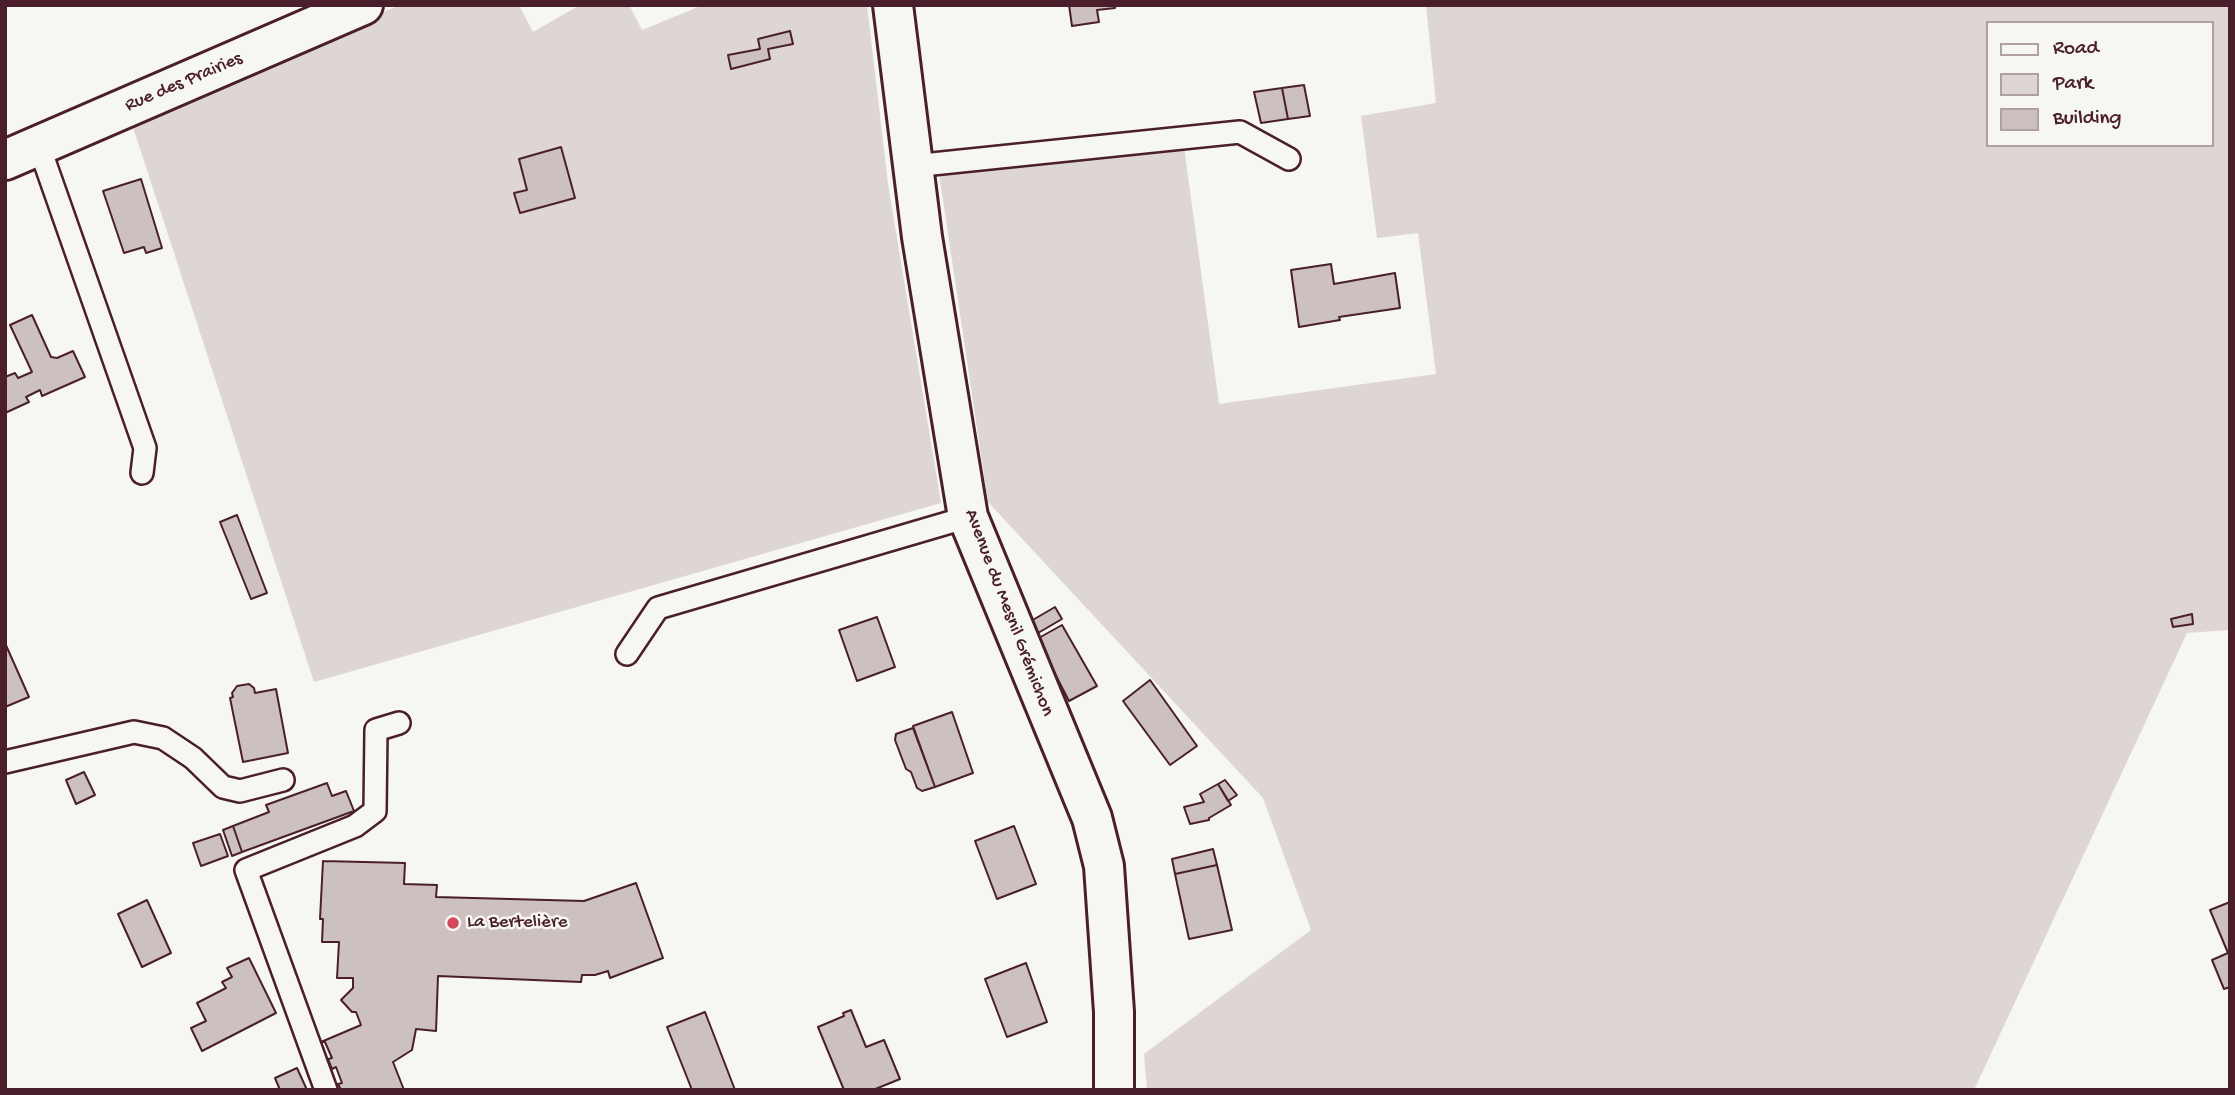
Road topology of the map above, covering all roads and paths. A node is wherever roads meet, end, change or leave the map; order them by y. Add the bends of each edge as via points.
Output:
1 (363, 5) edge
2 (893, 5) edge
3 (22, 153) edge
4 (1289, 159) dead end
5 (913, 166) junction
6 (142, 472) dead end
7 (968, 517) junction
8 (627, 654) dead end
9 (399, 723) dead end
10 (5, 762) edge
11 (283, 780) dead end
12 (326, 1090) edge
13 (1114, 1090) edge

1 - 3 street, Rue des Prairies
2 - 5 street, Avenue du Mesnil Grémichon
3 - 6 lane via 145,447
4 - 5 lane via 1240,132
5 - 7 street, Avenue du Mesnil Grémichon
7 - 8 lane via 658,608
7 - 13 street, Avenue du Mesnil Grémichon via 1092,818 1104,866
9 - 12 lane via 376,730 375,810 355,826 246,870
10 - 11 lane via 134,733 163,738 223,787 240,791

